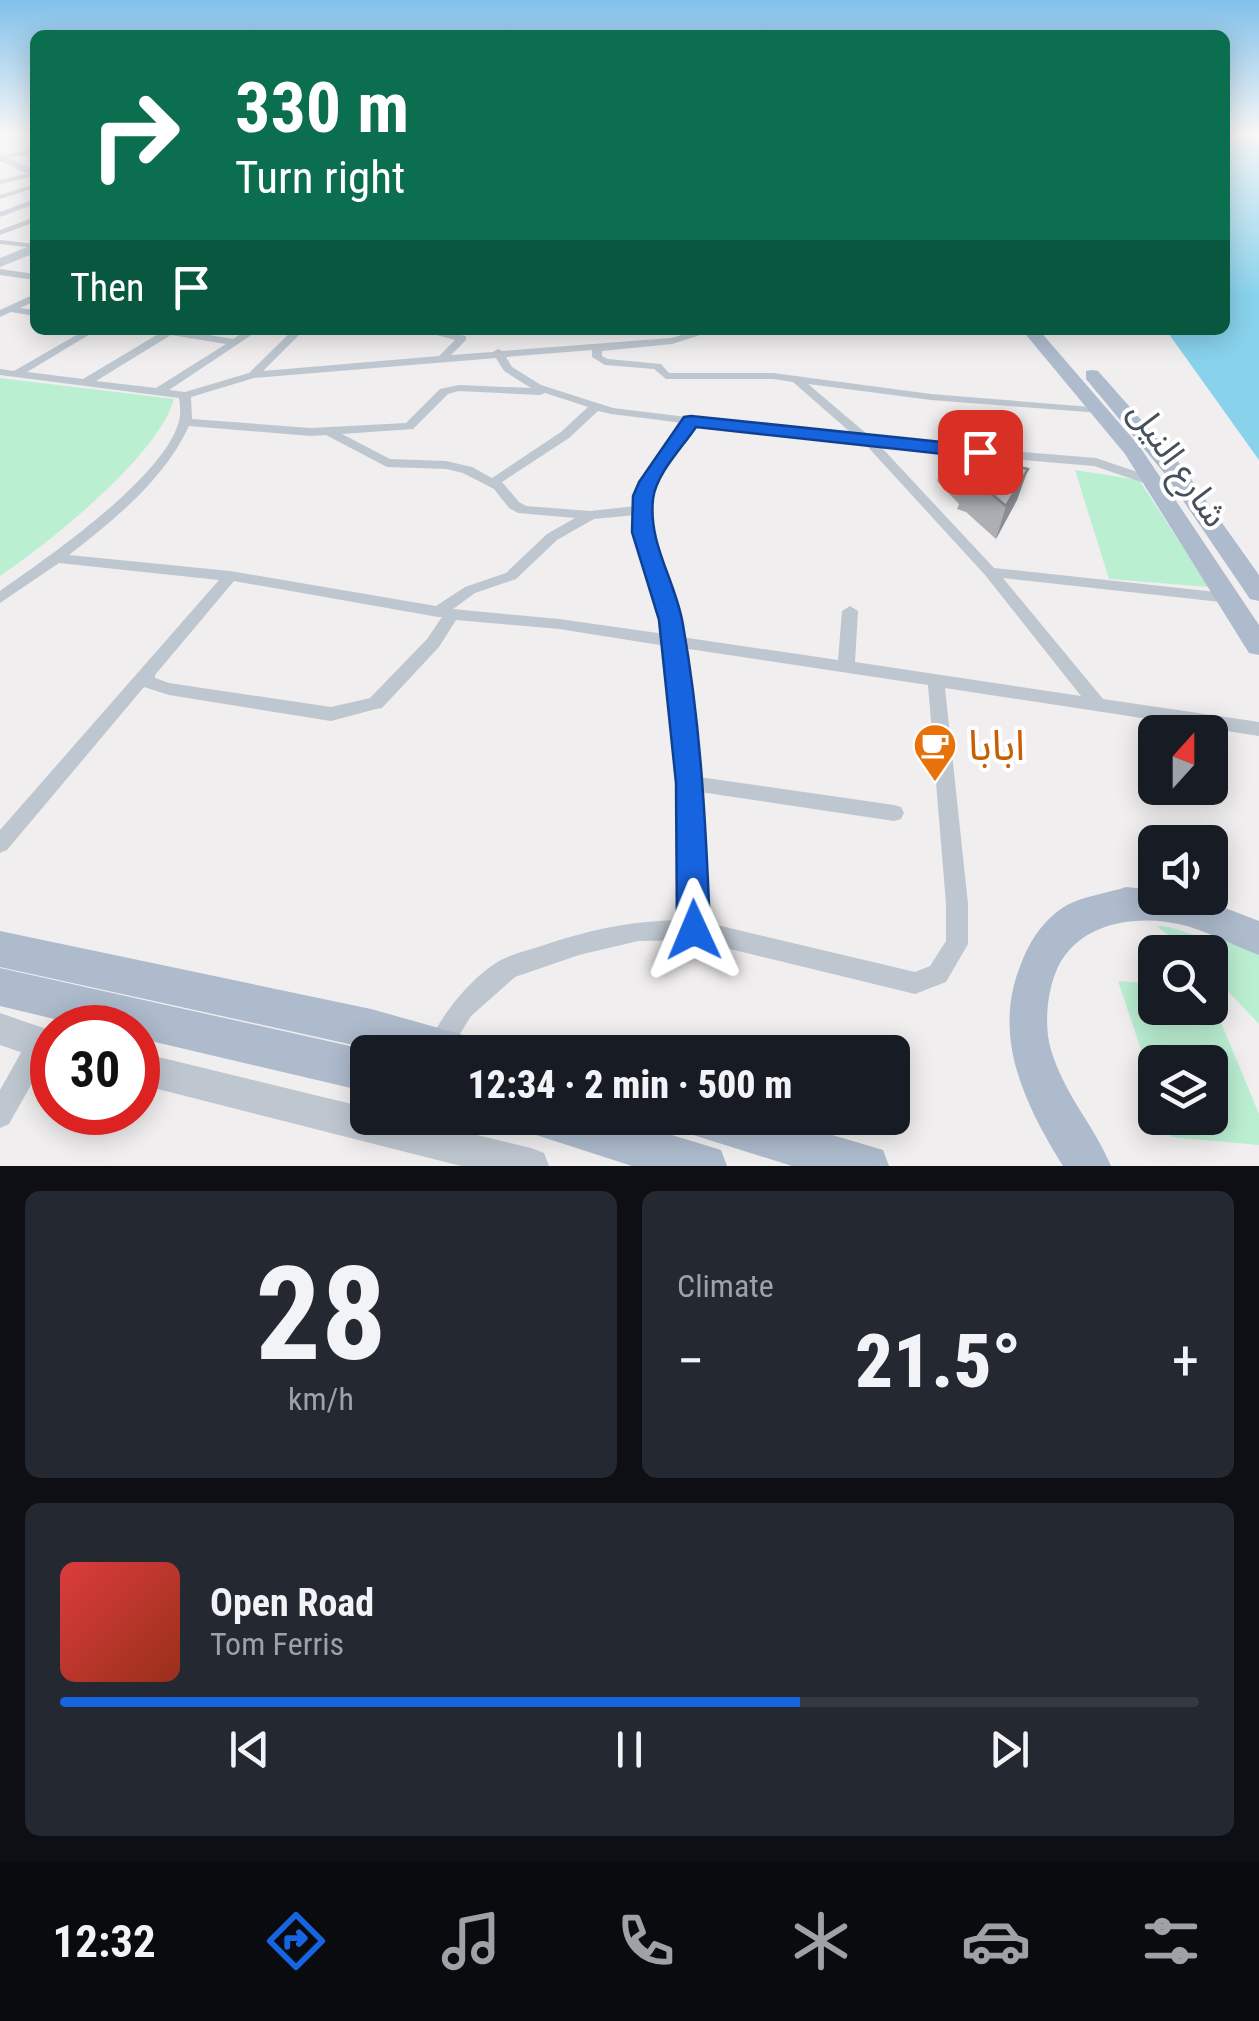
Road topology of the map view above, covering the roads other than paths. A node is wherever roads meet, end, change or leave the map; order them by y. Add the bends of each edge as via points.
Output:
1 (30, 203) edge
2 (0, 215) edge
3 (30, 221) edge
4 (0, 225) edge
5 (16, 227) junction
6 (30, 228) edge
7 (0, 233) edge
8 (0, 242) edge
9 (30, 246) edge
10 (30, 249) edge
11 (0, 263) edge
12 (0, 272) edge
13 (30, 276) edge
14 (30, 298) edge
15 (3, 310) edge
16 (30, 313) edge
17 (83, 335) edge
18 (165, 335) edge
19 (195, 335) edge
20 (246, 335) edge
21 (294, 335) edge
22 (447, 335) edge
23 (601, 335) edge
24 (693, 335) edge
25 (1034, 335) edge
26 (1054, 335) edge
27 (235, 342) junction
28 (596, 347) junction
29 (498, 352) junction
30 (444, 356) junction
31 (0, 372) edge
32 (16, 374) junction
33 (253, 375) junction
34 (793, 378) junction
35 (84, 383) junction
36 (160, 390) junction
37 (548, 392) junction
38 (186, 395) junction
39 (595, 407) junction
40 (1100, 410) junction
41 (691, 421) junction
42 (185, 422) junction
43 (330, 432) junction
44 (872, 443) junction
45 (1134, 451) junction
46 (1096, 462) junction
47 (494, 482) junction
48 (1156, 483) junction
49 (642, 510) junction
50 (590, 515) junction
51 (56, 558) junction
52 (990, 572) junction
53 (230, 576) junction
54 (1259, 593) edge
55 (0, 598) edge
56 (1231, 598) junction
57 (850, 611) dead end
58 (445, 613) junction
59 (672, 642) junction
60 (1259, 646) edge
61 (846, 668) junction
62 (147, 676) junction
63 (936, 681) junction
64 (1100, 707) junction
65 (1259, 729) edge
66 (690, 783) junction
67 (894, 813) dead end
68 (0, 844) edge
69 (694, 930) junction
70 (1259, 938) edge
71 (0, 949) edge
72 (0, 987) edge
73 (0, 1029) edge
74 (383, 1035) edge
75 (455, 1035) edge
76 (30, 1040) edge
77 (350, 1067) edge
78 (30, 1070) edge
79 (160, 1073) edge
80 (0, 1115) edge
81 (602, 1135) edge
82 (760, 1135) edge
83 (531, 1166) edge
84 (705, 1166) edge
85 (867, 1166) edge
86 (1089, 1166) edge

1 - 2 street
3 - 5 street
4 - 5 street
5 - 6 street
5 - 7 street
8 - 9 street
10 - 11 main road
12 - 13 street
14 - 15 street
15 - 16 street
17 - 32 street
18 - 35 street
19 - 27 street
20 - 27 street
21 - 33 street
22 - 30 street via 462,338
23 - 28 street
24 - 28 street
25 - 40 main road, شارع النيل
26 - 54 main road, شارع النيل via 1173,470
27 - 36 street
28 - 29 street
28 - 34 street via 605,362 657,366 666,376
29 - 30 street
29 - 37 street via 508,369
30 - 33 street
31 - 32 street
32 - 35 street
33 - 38 street
34 - 40 street
34 - 44 street
35 - 36 street
36 - 38 street
37 - 39 street
37 - 43 street via 459,388 439,394 409,426
38 - 42 street
39 - 41 street
39 - 47 street
40 - 45 main road, شارع النيل
41 - 44 street
41 - 49 street via 649,482
42 - 43 street
42 - 51 street via 171,451 132,494
43 - 47 street via 386,463 446,465
44 - 46 street
44 - 52 street
45 - 46 street
45 - 48 main road, شارع النيل
46 - 48 street
47 - 50 street via 524,510
48 - 56 main road, شارع النيل
49 - 50 street
49 - 59 street
50 - 58 street via 552,537 511,576 470,590
51 - 53 street
51 - 55 street
52 - 56 street
52 - 64 street
53 - 58 street
53 - 62 street
56 - 60 main road, شارع النيل
57 - 61 street
58 - 59 street
58 - 62 street via 432,643 376,703 350,712 169,689 146,682
59 - 61 street
59 - 66 street
61 - 63 street
62 - 68 street
63 - 64 street
63 - 69 street via 957,904 957,944 938,974 914,983
64 - 65 street
66 - 67 street
66 - 69 street
69 - 75 street via 638,930 508,968 464,1008
70 - 86 main road via 1215,918 1138,904 1072,920 1048,942 1032,970 1025,1005 1031,1054 1048,1103
71 - 74 main road
72 - 77 main road
73 - 76 street
78 - 80 street
79 - 83 street
81 - 84 main road
82 - 85 main road

